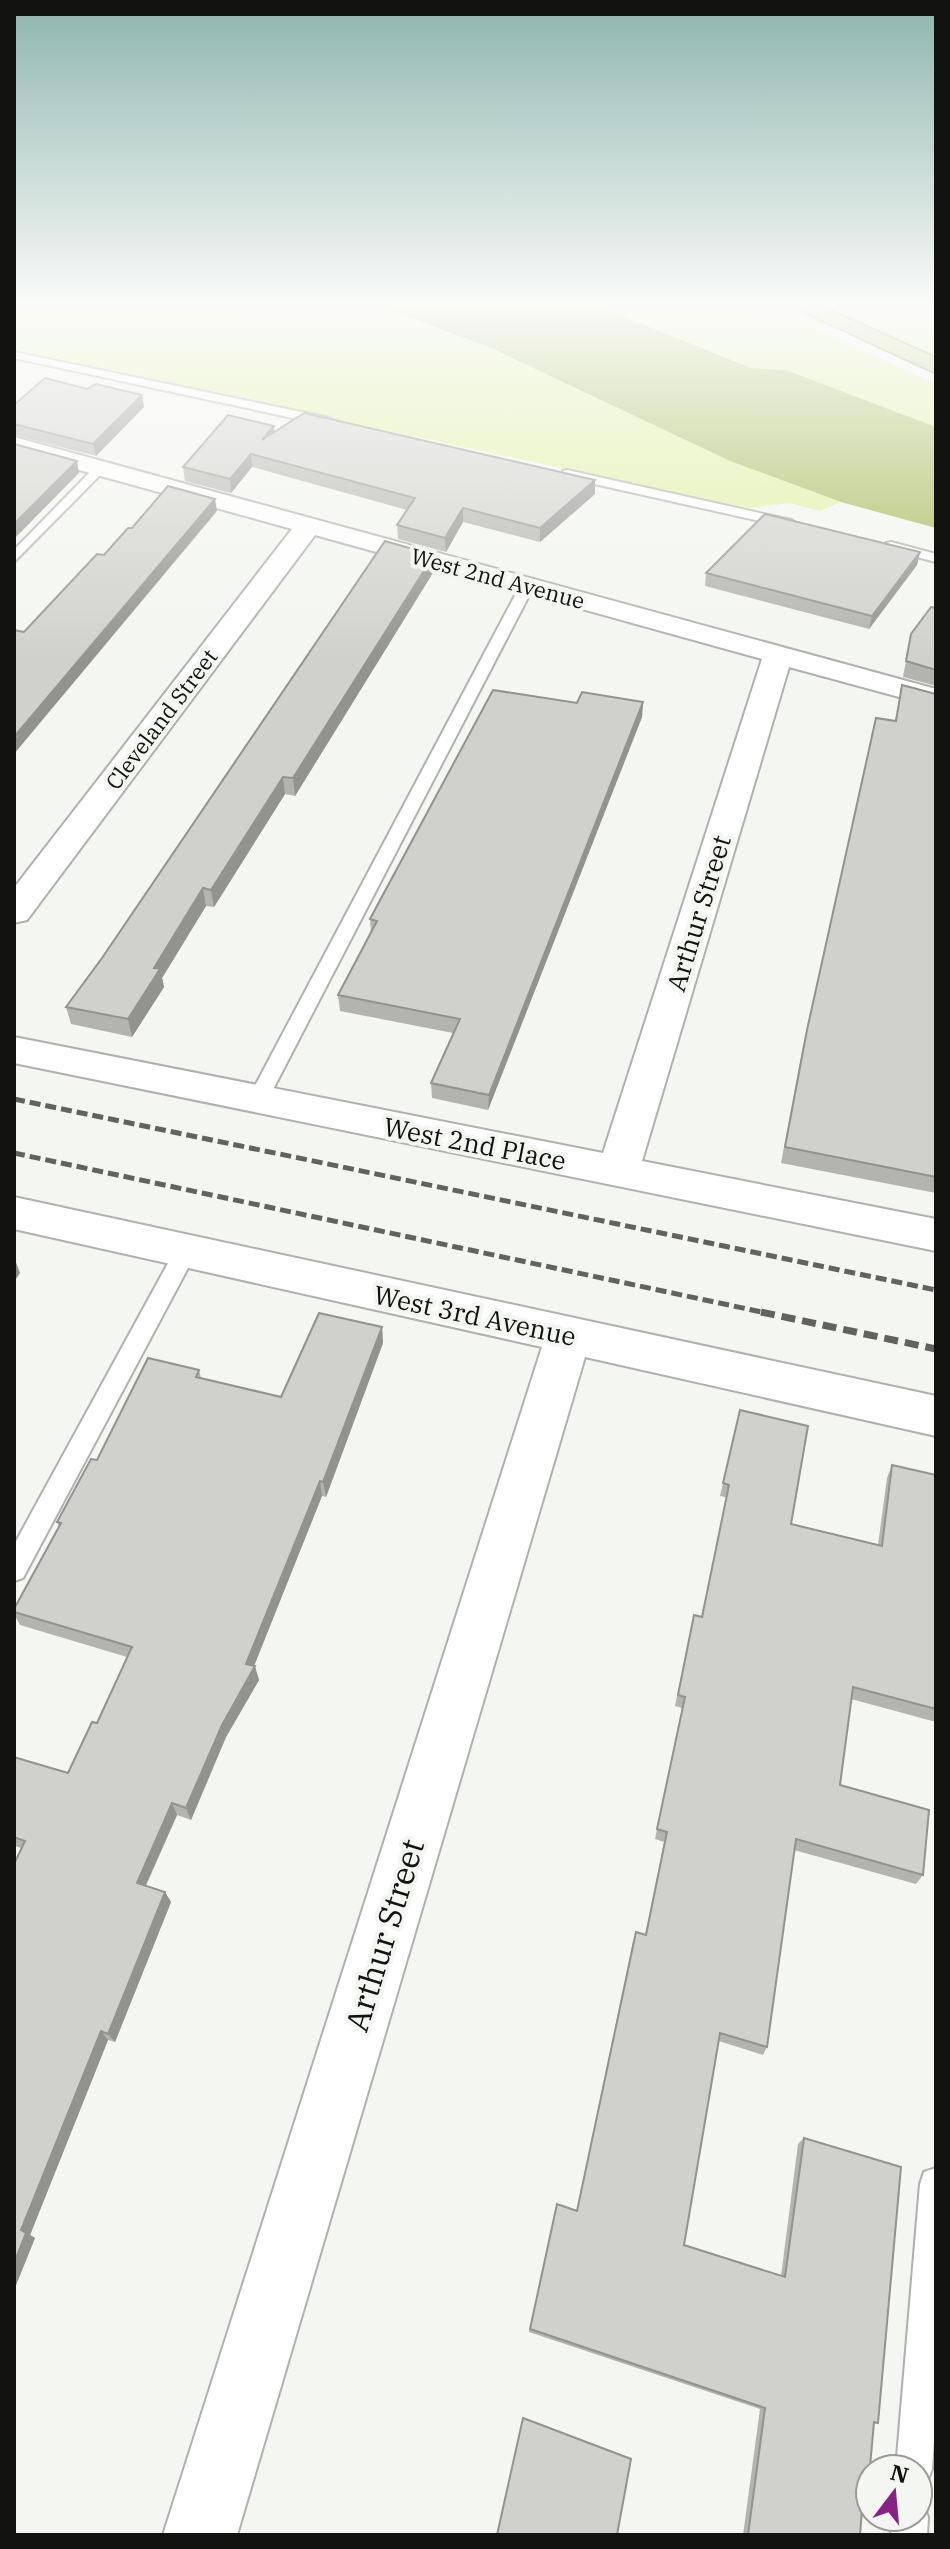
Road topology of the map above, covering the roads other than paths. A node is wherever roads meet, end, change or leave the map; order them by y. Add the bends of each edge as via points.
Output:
1 (329, 422) edge
2 (348, 426) edge
3 (14, 444) edge
4 (101, 468) junction
5 (550, 471) edge
6 (308, 526) junction
7 (807, 528) edge
8 (873, 542) edge
9 (14, 558) edge
10 (936, 558) edge
11 (527, 586) junction
12 (778, 655) junction
13 (936, 698) edge
14 (14, 912) edge
15 (14, 1050) edge
16 (258, 1099) junction
17 (618, 1172) junction
18 (14, 1213) edge
19 (936, 1235) edge
20 (186, 1251) junction
21 (569, 1335) junction
22 (936, 1416) edge
23 (14, 1570) edge
24 (936, 2184) edge
25 (915, 2453) edge
26 (200, 2535) edge

1 - 2 lane
3 - 4 street, West 2nd Avenue
4 - 6 street, West 2nd Avenue
4 - 9 lane
5 - 7 lane
6 - 11 street, West 2nd Avenue
6 - 14 street, Cleveland Street
8 - 10 lane
11 - 12 street, West 2nd Avenue
11 - 16 lane
12 - 13 street, West 2nd Avenue
12 - 17 street, Arthur Street
15 - 16 street, West 2nd Place
16 - 17 street, West 2nd Place
17 - 19 street, West 2nd Place
18 - 20 street, West 3rd Avenue
20 - 21 street, West 3rd Avenue
20 - 23 lane
21 - 22 street, West 3rd Avenue
21 - 26 street, Arthur Street
24 - 25 lane

